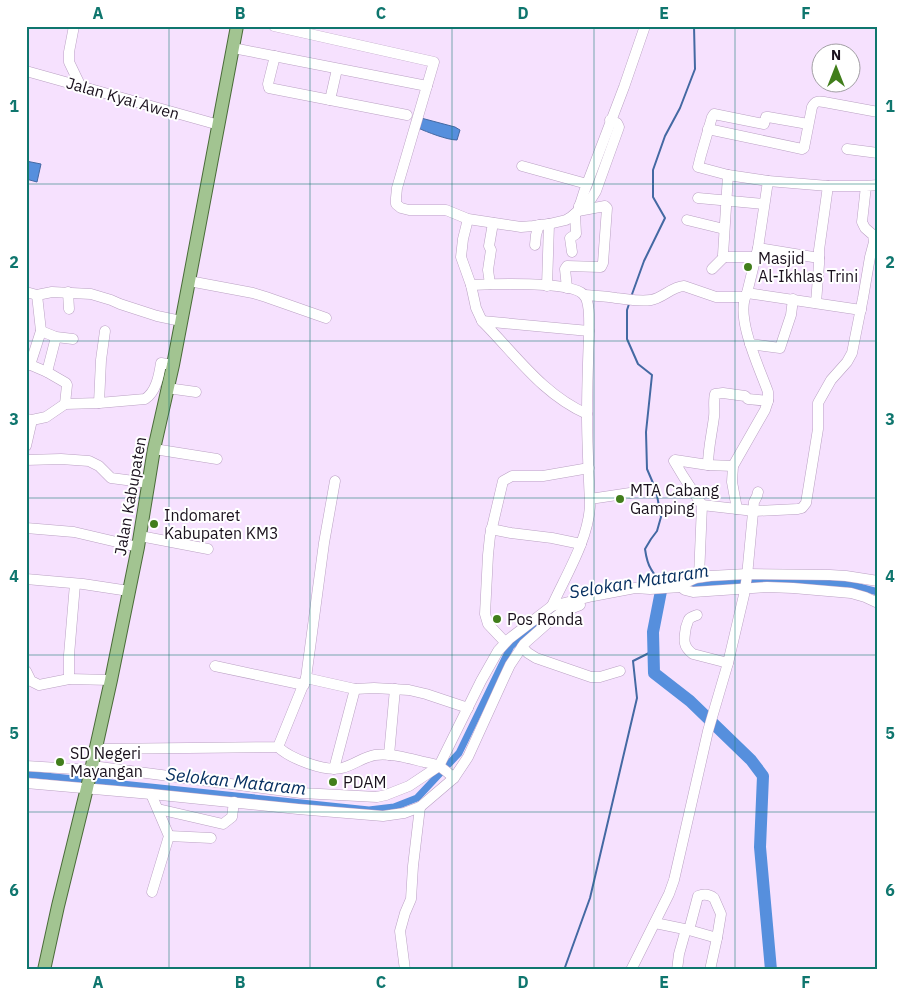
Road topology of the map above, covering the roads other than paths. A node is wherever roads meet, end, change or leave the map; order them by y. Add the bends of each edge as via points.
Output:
1 (74, 26) edge
2 (237, 26) edge
3 (274, 26) edge
4 (645, 26) edge
5 (233, 48) junction
6 (275, 56) junction
7 (337, 69) junction
8 (26, 71) edge
9 (427, 86) junction
10 (82, 87) junction
11 (330, 100) junction
12 (878, 112) edge
13 (407, 115) dead end
14 (808, 124) junction
15 (219, 125) junction
16 (708, 129) junction
17 (847, 149) dead end
18 (605, 150) junction
19 (878, 154) edge
20 (522, 166) dead end
21 (728, 175) junction
22 (768, 181) junction
23 (587, 184) junction
24 (878, 185) edge
25 (828, 186) junction
26 (866, 186) junction
27 (698, 198) dead end
28 (725, 200) junction
29 (764, 204) junction
30 (577, 210) junction
31 (468, 219) junction
32 (687, 220) dead end
33 (493, 223) junction
34 (544, 225) junction
35 (724, 229) junction
36 (534, 245) dead end
37 (572, 252) dead end
38 (757, 253) junction
39 (725, 256) junction
40 (819, 258) junction
41 (712, 269) dead end
42 (189, 281) junction
43 (490, 284) junction
44 (470, 285) junction
45 (548, 286) junction
46 (567, 288) junction
47 (68, 292) junction
48 (31, 293) edge
49 (584, 295) junction
50 (745, 295) junction
51 (793, 299) junction
52 (816, 303) junction
53 (69, 309) dead end
54 (861, 310) junction
55 (326, 318) dead end
56 (181, 321) junction
57 (482, 321) junction
58 (41, 331) junction
59 (105, 331) dead end
60 (589, 332) junction
61 (56, 337) junction
62 (72, 339) dead end
63 (750, 344) junction
64 (28, 364) edge
65 (173, 365) junction
66 (46, 372) junction
67 (168, 388) junction
68 (196, 392) dead end
69 (768, 401) junction
70 (99, 403) junction
71 (65, 404) junction
72 (587, 414) junction
73 (29, 420) edge
74 (26, 446) edge
75 (154, 449) junction
76 (217, 459) dead end
77 (26, 460) edge
78 (708, 465) junction
79 (733, 466) junction
80 (589, 468) junction
81 (335, 481) dead end
82 (149, 483) junction
83 (758, 492) dead end
84 (630, 493) dead end
85 (590, 499) junction
86 (702, 505) junction
87 (737, 509) junction
88 (754, 511) junction
89 (26, 528) edge
90 (491, 529) junction
91 (139, 542) junction
92 (581, 544) junction
93 (208, 549) dead end
94 (699, 577) junction
95 (26, 579) edge
96 (746, 581) junction
97 (878, 581) edge
98 (75, 584) junction
99 (678, 587) junction
100 (129, 591) junction
101 (646, 591) junction
102 (878, 603) edge
103 (552, 606) junction
104 (697, 615) dead end
105 (520, 640) junction
106 (505, 642) junction
107 (728, 664) junction
108 (215, 666) dead end
109 (620, 670) dead end
110 (26, 671) edge
111 (69, 679) junction
112 (111, 680) junction
113 (305, 681) junction
114 (395, 688) junction
115 (355, 689) junction
116 (468, 708) junction
117 (278, 747) junction
118 (96, 749) junction
119 (389, 755) junction
120 (26, 766) edge
121 (92, 769) junction
122 (334, 769) junction
123 (447, 772) junction
124 (26, 783) edge
125 (88, 787) junction
126 (151, 794) junction
127 (234, 802) junction
128 (420, 806) junction
129 (158, 809) junction
130 (169, 836) junction
131 (211, 838) dead end
132 (152, 892) dead end
133 (655, 923) junction
134 (687, 929) junction
135 (717, 938) junction
136 (44, 970) edge
137 (405, 970) edge
138 (631, 970) edge
139 (677, 970) edge
140 (710, 970) edge

1 - 10 street via 69,62
2 - 5 main road, Jalan Kabupaten
3 - 9 street via 434,62
4 - 18 street via 610,120
5 - 6 street
5 - 15 main road, Jalan Kabupaten
6 - 7 street
6 - 11 street via 269,88
7 - 9 street
7 - 11 street
8 - 10 street, Jalan Kyai Awen
9 - 31 street via 397,188 396,204 409,210 446,210
10 - 15 street, Jalan Kyai Awen
11 - 13 street
12 - 14 street via 818,101 812,107
14 - 16 street via 768,117 764,124 714,114
14 - 16 street via 802,149
15 - 42 main road, Jalan Kabupaten
16 - 21 street via 698,166
17 - 19 street
18 - 23 street
18 - 30 street via 594,195
20 - 23 street
21 - 22 street
21 - 28 street
22 - 25 street
22 - 29 street
23 - 30 street
24 - 26 street
25 - 26 street
25 - 40 street
26 - 54 street via 862,222 874,240
27 - 28 street
28 - 29 street
28 - 35 street
29 - 38 street
30 - 34 street via 566,220
30 - 37 street via 576,234 570,238
30 - 46 street via 607,208 603,263 600,267 567,266
31 - 33 street
31 - 44 street via 461,257
32 - 35 street
33 - 34 street via 521,227
33 - 43 street via 489,246
34 - 36 street via 536,235
34 - 45 street
35 - 39 street
38 - 39 street
38 - 40 street
38 - 50 street
39 - 41 street
40 - 52 street
42 - 55 street via 266,296
42 - 56 main road, Jalan Kabupaten
43 - 44 street
43 - 45 street
44 - 57 street
45 - 46 street
46 - 49 street
47 - 48 street
47 - 53 street
47 - 56 street via 91,294
48 - 58 street
49 - 50 street via 649,300 680,286 716,296
49 - 60 street via 588,302
50 - 51 street
50 - 63 street via 744,327
51 - 52 street
51 - 63 street via 780,348
52 - 54 street
54 - 88 street via 850,357 818,403 818,429 806,503 798,509
56 - 65 main road, Jalan Kabupaten
57 - 60 street
57 - 72 street via 542,385
58 - 61 street
58 - 64 street
59 - 70 street
60 - 72 street
61 - 62 street
61 - 66 street
63 - 69 street via 768,392
64 - 66 street
65 - 67 main road, Jalan Kabupaten
65 - 70 street via 162,363 152,392 145,399
66 - 71 street via 66,383
67 - 68 street
67 - 75 main road, Jalan Kabupaten
69 - 78 street via 716,394
69 - 79 street
70 - 71 street
71 - 73 street via 46,417
72 - 80 street
73 - 74 street
75 - 76 street
75 - 82 main road, Jalan Kabupaten
77 - 82 street via 89,460 111,478
78 - 79 street
78 - 86 street via 674,460
79 - 87 street
80 - 85 street
80 - 90 street via 506,479 501,486
81 - 113 street
82 - 91 main road, Jalan Kabupaten
83 - 88 street
84 - 85 street
85 - 92 street via 590,516
86 - 87 street
86 - 94 street
87 - 88 street
88 - 96 street
89 - 91 street
90 - 92 street
90 - 106 street via 485,616
91 - 93 street
91 - 100 main road, Jalan Kabupaten
92 - 103 street
94 - 96 street
94 - 99 street
95 - 98 street
96 - 97 street via 830,575
96 - 99 street via 694,592
96 - 102 street via 773,587 859,595
96 - 107 street
98 - 100 street
98 - 111 street
99 - 101 street
100 - 112 main road, Jalan Kabupaten
101 - 103 street via 629,589
101 - 105 street via 569,608
103 - 105 street
104 - 107 street via 688,620 684,643 689,651
105 - 106 street
105 - 109 street via 536,658 584,675 600,677
105 - 123 street via 468,757
106 - 116 street via 492,660
107 - 133 street via 708,731 674,880
108 - 113 street
110 - 111 street via 31,681 39,685
111 - 112 street
112 - 118 main road, Jalan Kabupaten
113 - 115 street
113 - 117 street
114 - 115 street
114 - 116 street
114 - 119 street
115 - 122 street
116 - 123 street
117 - 118 street
117 - 122 street via 289,756
118 - 121 main road, Jalan Kabupaten
119 - 122 street via 366,757
119 - 123 street via 405,757
120 - 121 street
121 - 123 street via 301,794 377,797
121 - 125 main road, Jalan Kabupaten
123 - 128 street
124 - 125 street
125 - 126 street
125 - 136 main road, Jalan Kabupaten
126 - 127 street
126 - 129 street
127 - 128 street via 382,816
127 - 129 street via 232,817 223,824
128 - 137 street via 411,898 400,931
129 - 130 street
130 - 131 street
130 - 132 street
133 - 134 street
133 - 138 street
134 - 135 street
134 - 135 street via 698,896 712,896 721,914
134 - 139 street
135 - 140 street

